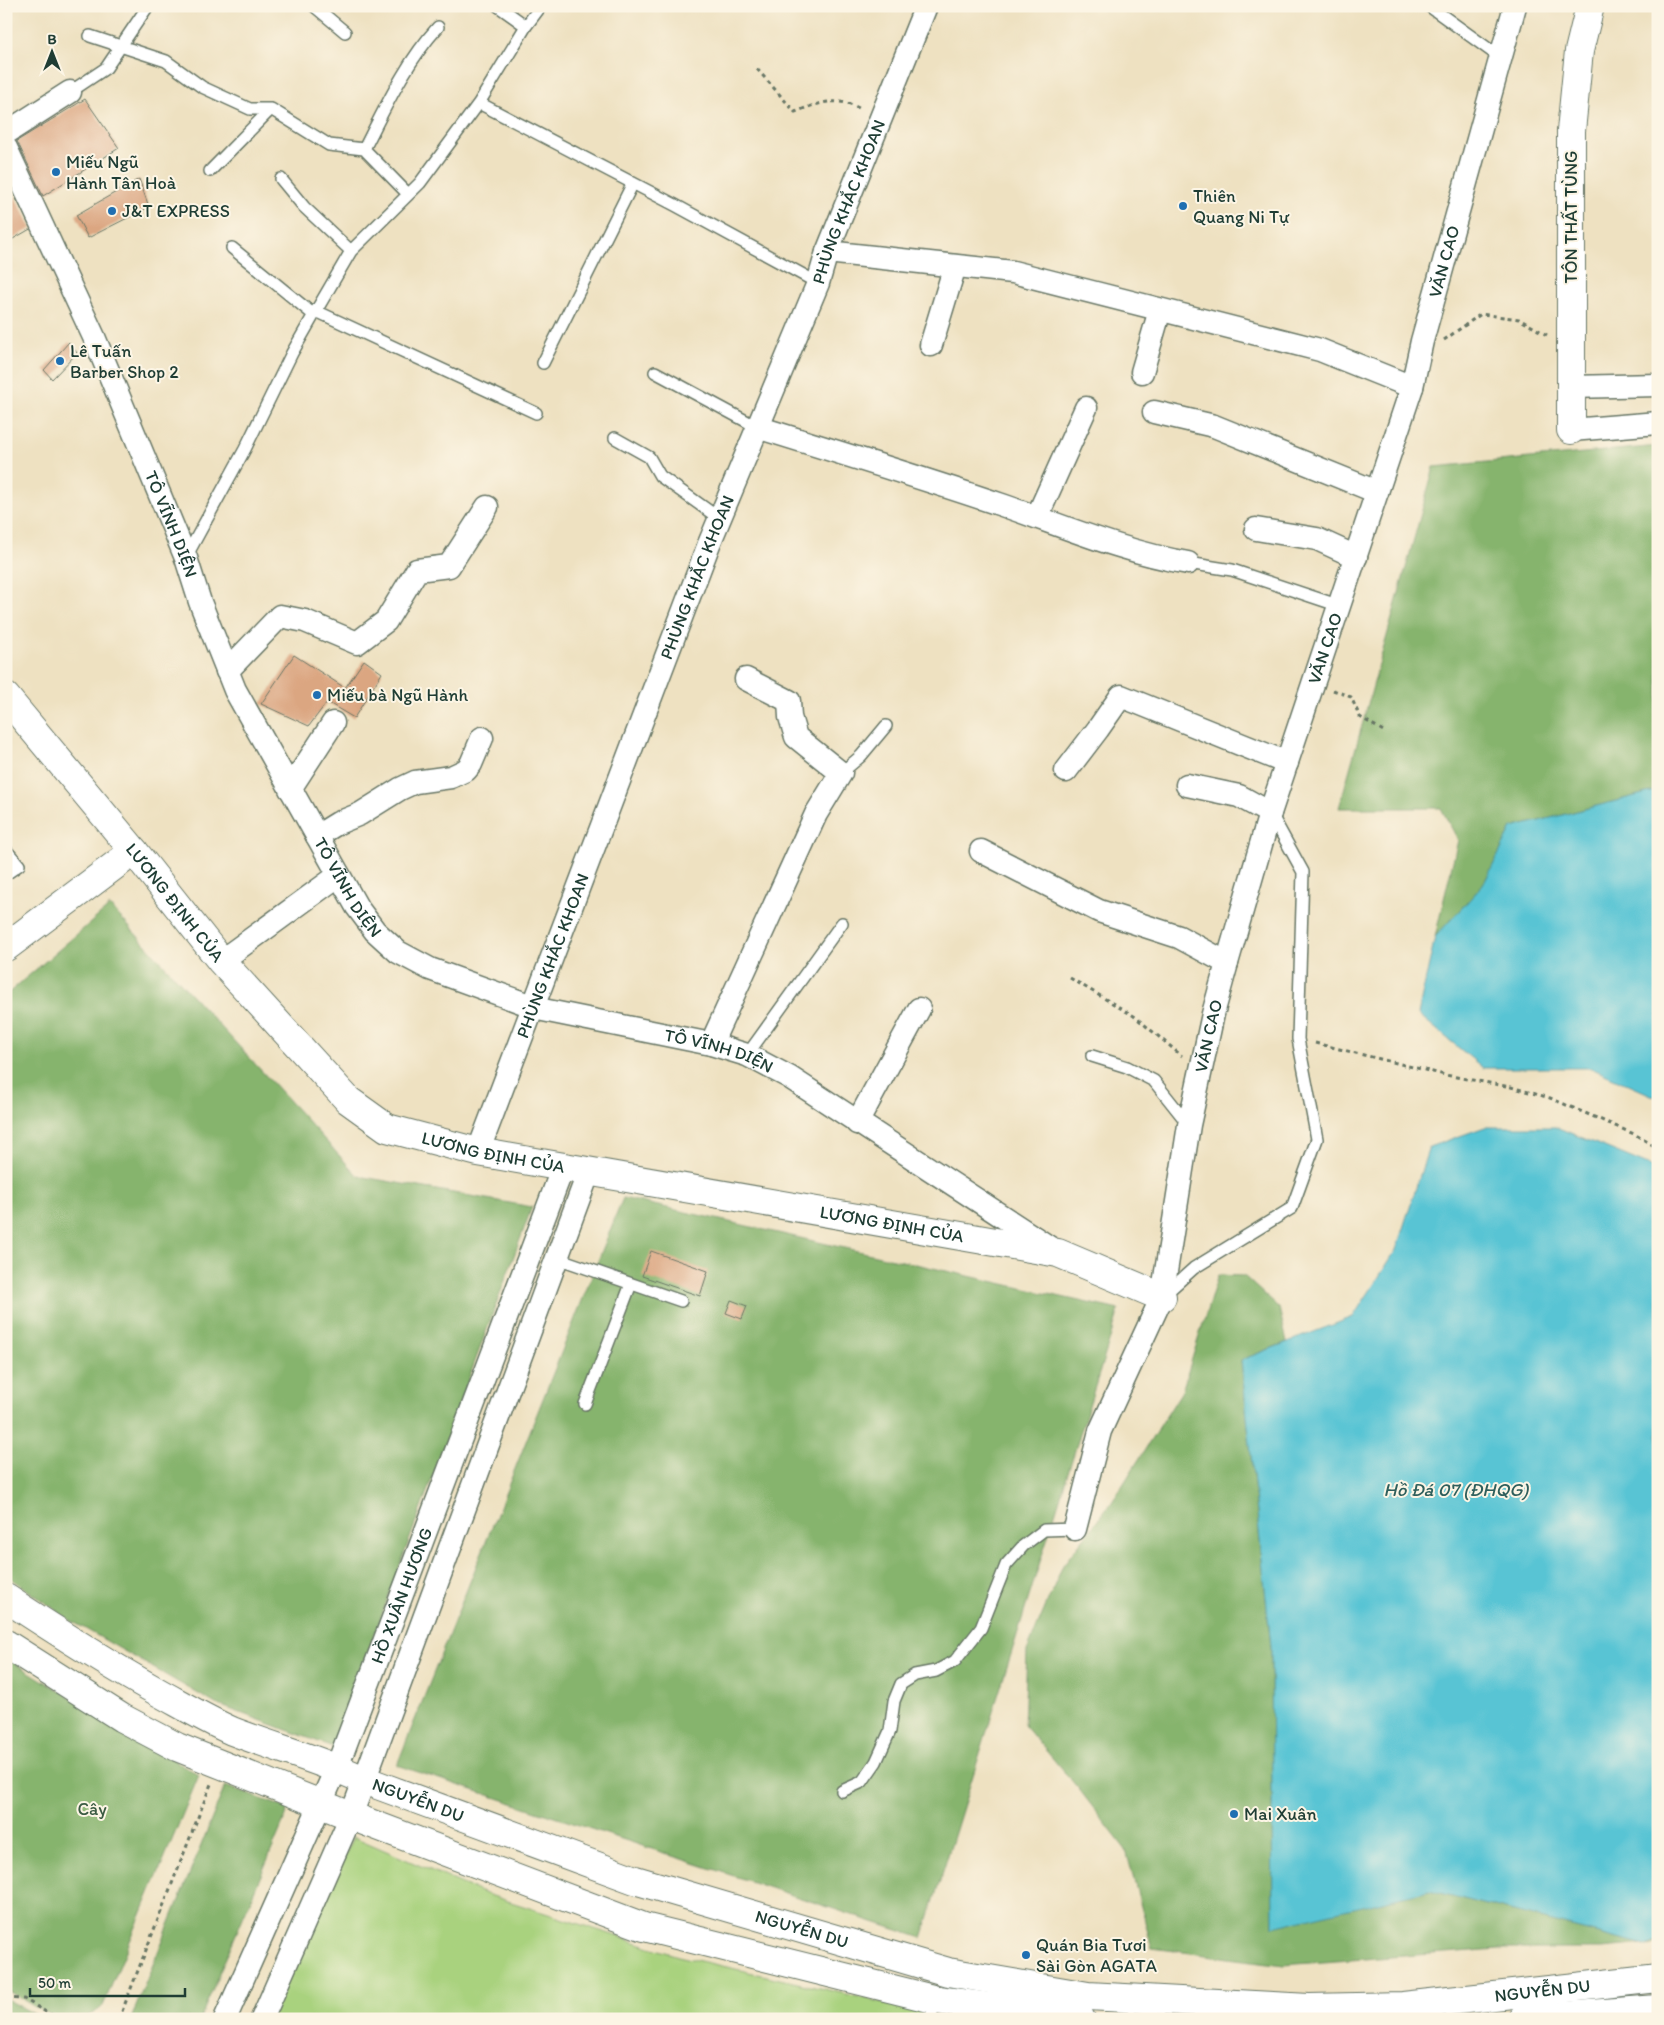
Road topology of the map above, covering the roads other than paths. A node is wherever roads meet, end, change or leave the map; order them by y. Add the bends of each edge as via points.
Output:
1 (148, 6) edge
2 (314, 6) edge
3 (498, 6) edge
4 (541, 6) edge
5 (926, 6) edge
6 (1429, 6) edge
7 (1515, 6) edge
8 (1590, 6) edge
9 (526, 26) junction
10 (438, 27) dead end
11 (346, 32) dead end
12 (90, 36) dead end
13 (121, 46) junction
14 (1501, 58) junction
15 (70, 92) joint
16 (479, 103) junction
17 (271, 109) junction
18 (6, 133) edge
19 (6, 148) edge
20 (364, 149) junction
21 (210, 171) dead end
22 (280, 179) dead end
23 (633, 183) junction
24 (408, 194) junction
25 (232, 248) dead end
26 (351, 251) junction
27 (827, 252) junction
28 (955, 266) junction
29 (818, 283) junction
30 (1160, 310) junction
31 (315, 313) junction
32 (931, 345) dead end
33 (544, 363) dead end
34 (655, 372) dead end
35 (1142, 372) dead end
36 (1658, 385) edge
37 (1412, 387) junction
38 (1571, 387) junction
39 (1086, 408) dead end
40 (1154, 412) dead end
41 (536, 413) dead end
42 (1658, 423) edge
43 (757, 427) junction
44 (1571, 430) joint
45 (615, 438) dead end
46 (1378, 492) junction
47 (487, 507) dead end
48 (1037, 517) junction
49 (720, 519) junction
50 (1256, 529) dead end
51 (1356, 557) junction
52 (186, 558) junction
53 (1188, 563) joint
54 (1340, 606) junction
55 (228, 671) junction
56 (746, 679) dead end
57 (6, 697) edge
58 (333, 722) dead end
59 (886, 726) dead end
60 (482, 738) dead end
61 (1287, 763) junction
62 (1066, 771) dead end
63 (841, 774) junction
64 (1187, 784) dead end
65 (290, 789) junction
66 (1270, 813) junction
67 (317, 836) junction
68 (6, 850) edge
69 (134, 851) junction
70 (981, 851) dead end
71 (6, 874) edge
72 (339, 875) junction
73 (842, 923) dead end
74 (6, 947) edge
75 (221, 961) junction
76 (1227, 964) junction
77 (534, 1006) junction
78 (919, 1009) dead end
79 (711, 1044) junction
80 (746, 1055) junction
81 (1092, 1056) dead end
82 (857, 1123) junction
83 (1189, 1125) junction
84 (478, 1152) junction
85 (576, 1169) junction
86 (1058, 1253) junction
87 (557, 1258) junction
88 (631, 1284) junction
89 (1162, 1297) junction
90 (680, 1301) dead end
91 (585, 1404) dead end
92 (1076, 1529) joint
93 (6, 1598) edge
94 (6, 1644) edge
95 (231, 1730) junction
96 (218, 1765) junction
97 (337, 1767) junction
98 (364, 1780) junction
99 (842, 1791) dead end
100 (321, 1804) junction
101 (351, 1816) junction
102 (948, 1972) junction
103 (1658, 1978) edge
104 (1658, 2009) edge
105 (934, 2010) edge
106 (225, 2019) edge
107 (262, 2019) edge
108 (1081, 2019) edge
109 (1522, 2019) edge

1 - 13 lane
2 - 11 lane
3 - 9 lane
4 - 9 lane
5 - 27 street, PHÙNG KHẮC KHOAN
6 - 14 lane
7 - 14 street, VĂN CAO
8 - 38 street, TÔN THẤT TÙNG via 1578,52 1571,131
9 - 16 lane
10 - 20 lane via 426,40 391,97
12 - 13 lane
13 - 15 lane via 106,68
13 - 17 lane via 166,61 202,87 250,109
14 - 37 street, VĂN CAO
15 - 18 street
16 - 23 lane
16 - 24 lane via 420,183
17 - 20 lane via 329,145
17 - 21 lane
19 - 52 street, TÔ VĨNH DIỆN via 94,338
20 - 24 lane
22 - 26 lane via 304,207
23 - 29 lane
23 - 33 lane
24 - 26 lane
25 - 31 lane
26 - 31 lane
27 - 28 street
27 - 29 street, PHÙNG KHẮC KHOAN
28 - 30 street via 1013,272
28 - 32 street
29 - 43 street, PHÙNG KHẮC KHOAN
30 - 35 street
30 - 37 street via 1320,350
31 - 41 lane
31 - 52 lane
34 - 43 lane
36 - 38 street
37 - 46 street, VĂN CAO
38 - 44 street, TÔN THẤT TÙNG
39 - 48 street
40 - 46 street via 1214,426
42 - 44 street
43 - 48 street
43 - 49 street, PHÙNG KHẮC KHOAN
45 - 49 lane via 649,457 660,476
46 - 51 street, VĂN CAO
47 - 55 street via 449,566 417,570 386,621 357,643 305,621 280,616
48 - 53 street via 1099,539
49 - 77 street, PHÙNG KHẮC KHOAN
50 - 51 street via 1317,540
51 - 54 street, VĂN CAO
52 - 55 street, TÔ VĨNH DIỆN
53 - 54 lane via 1232,570
54 - 61 street, VĂN CAO
55 - 65 street, TÔ VĨNH DIỆN via 235,690
56 - 63 street via 789,700 796,737
57 - 69 street, LƯƠNG ĐỊNH CỦA
58 - 65 street
59 - 63 lane
60 - 67 street via 466,770 451,777 414,782
61 - 62 street via 1121,696
61 - 66 street, VĂN CAO
63 - 79 street via 816,814
64 - 66 street via 1239,796
65 - 67 street, TÔ VĨNH DIỆN
66 - 76 street, VĂN CAO
66 - 89 lane via 1303,872 1298,1039 1317,1139 1292,1208 1194,1268
67 - 72 street, TÔ VĨNH DIỆN
68 - 71 lane via 19,865
69 - 74 street
69 - 75 street, LƯƠNG ĐỊNH CỦA
70 - 76 street via 1099,912 1179,937
72 - 75 street
72 - 77 street, TÔ VĨNH DIỆN via 375,931 398,952 430,969
73 - 80 lane
75 - 84 street, LƯƠNG ĐỊNH CỦA via 348,1100 387,1128
76 - 83 street, VĂN CAO
77 - 79 street, TÔ VĨNH DIỆN
77 - 84 street, PHÙNG KHẮC KHOAN
78 - 82 street
79 - 80 street, TÔ VĨNH DIỆN
80 - 82 street, TÔ VĨNH DIỆN via 789,1077
81 - 83 lane via 1127,1067 1154,1082
82 - 86 street, TÔ VĨNH DIỆN
83 - 89 street, VĂN CAO
84 - 85 street, LƯƠNG ĐỊNH CỦA
85 - 86 street, LƯƠNG ĐỊNH CỦA
85 - 87 street, HỒ XUÂN HƯƠNG
85 - 97 street, HỒ XUÂN HƯƠNG
86 - 89 street, LƯƠNG ĐỊNH CỦA
87 - 88 lane
87 - 98 street, HỒ XUÂN HƯƠNG
88 - 90 lane
88 - 91 lane
89 - 92 street, VĂN CAO via 1100,1431
92 - 99 lane via 1044,1530 1006,1565 981,1628 955,1661 901,1684 894,1701 890,1730 876,1762 862,1782
93 - 95 street, NGUYỄN DU via 125,1673
94 - 96 street, NGUYỄN DU via 122,1718
95 - 96 street
95 - 97 street, NGUYỄN DU
96 - 100 street, NGUYỄN DU
97 - 98 street, NGUYỄN DU
97 - 100 street, HỒ XUÂN HƯƠNG
98 - 101 street, HỒ XUÂN HƯƠNG
98 - 102 street, NGUYỄN DU via 635,1880
100 - 101 street, NGUYỄN DU
100 - 106 street, HỒ XUÂN HƯƠNG
101 - 105 street, NGUYỄN DU via 644,1927
101 - 107 street, HỒ XUÂN HƯƠNG
102 - 103 street, NGUYỄN DU via 1088,1996 1309,2008 1403,2006
102 - 105 street
104 - 109 street, NGUYỄN DU
105 - 108 street, NGUYỄN DU

